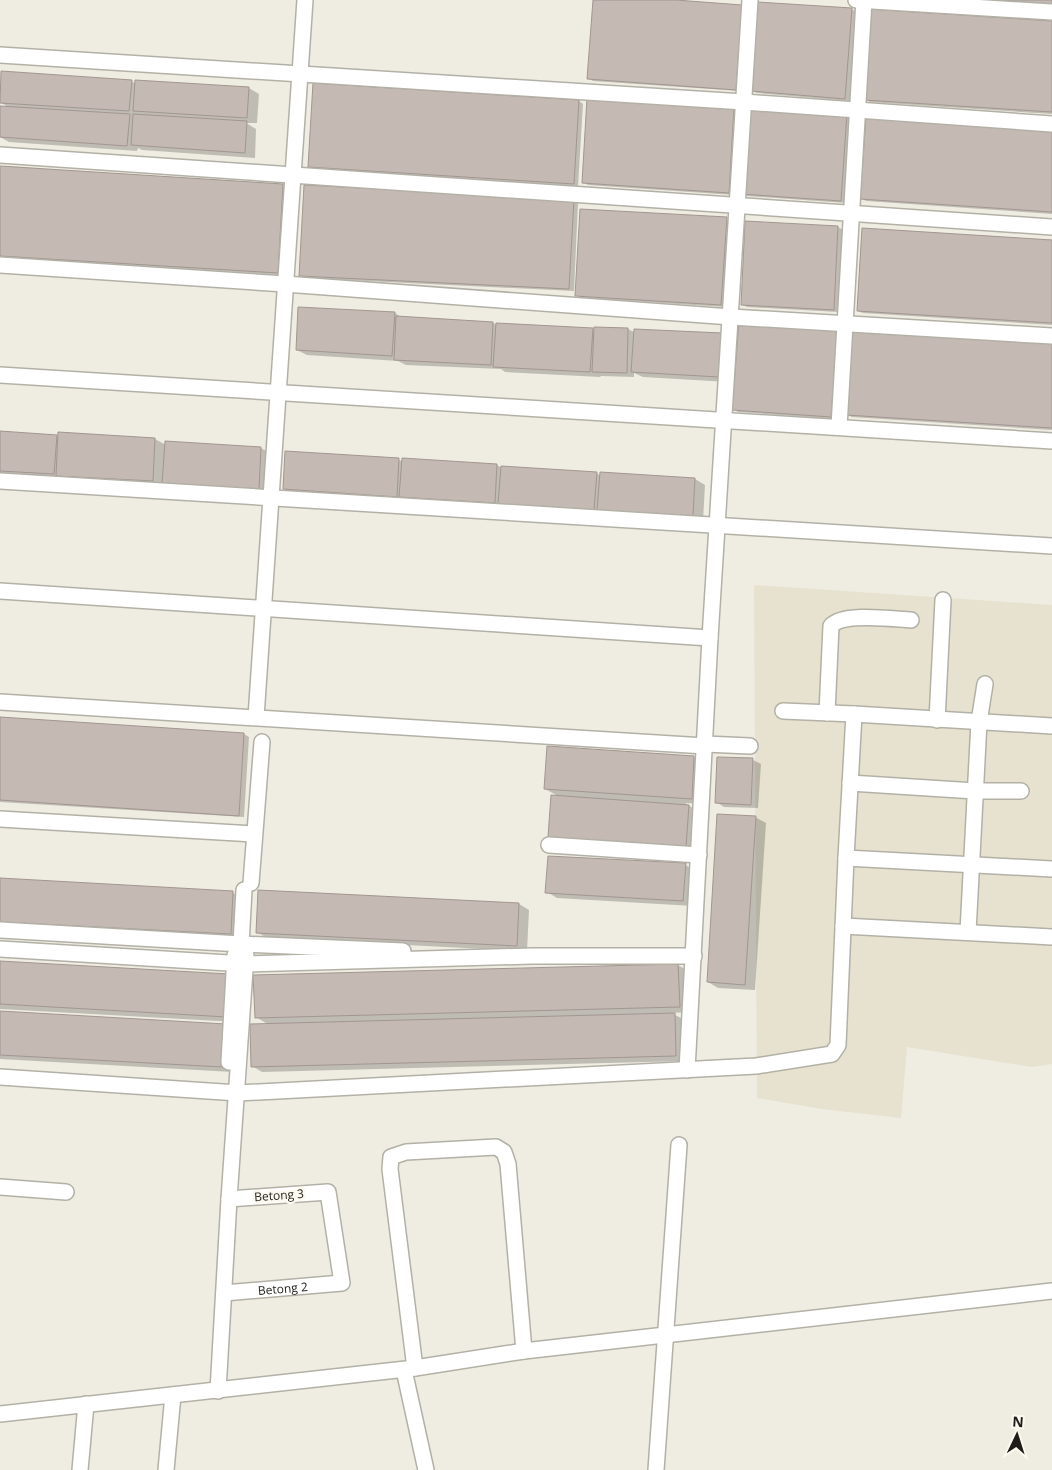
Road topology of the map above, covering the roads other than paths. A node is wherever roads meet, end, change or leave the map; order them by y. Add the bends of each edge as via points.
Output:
1 (305, 0) edge
2 (750, 0) edge
3 (855, 0) edge
4 (864, 0) edge
5 (1052, 12) edge
6 (0, 55) edge
7 (300, 74) junction
8 (744, 102) junction
9 (858, 110) junction
10 (1052, 124) edge
11 (0, 155) edge
12 (294, 175) junction
13 (738, 206) junction
14 (852, 213) junction
15 (1052, 227) edge
16 (0, 265) edge
17 (284, 284) junction
18 (731, 317) junction
19 (845, 324) junction
20 (1052, 336) edge
21 (0, 375) edge
22 (278, 393) junction
23 (725, 420) junction
24 (839, 427) junction
25 (1052, 442) edge
26 (0, 481) edge
27 (271, 498) junction
28 (717, 526) junction
29 (1052, 546) edge
30 (0, 591) edge
31 (943, 600) dead end
32 (264, 608) junction
33 (911, 620) dead end
34 (710, 638) junction
35 (985, 684) dead end
36 (0, 702) edge
37 (783, 711) dead end
38 (828, 713) junction
39 (854, 714) junction
40 (256, 717) junction
41 (937, 720) junction
42 (979, 722) junction
43 (1052, 726) edge
44 (262, 742) dead end
45 (705, 745) junction
46 (750, 746) dead end
47 (850, 783) junction
48 (975, 791) junction
49 (1021, 791) dead end
50 (0, 819) edge
51 (254, 834) junction
52 (549, 846) dead end
53 (698, 855) junction
54 (846, 858) junction
55 (972, 865) junction
56 (1052, 869) edge
57 (843, 926) junction
58 (0, 930) edge
59 (968, 932) junction
60 (1052, 937) edge
61 (241, 944) junction
62 (0, 949) edge
63 (532, 956) junction
64 (694, 956) junction
65 (240, 964) junction
66 (687, 1070) junction
67 (0, 1076) edge
68 (232, 1093) junction
69 (679, 1145) dead end
70 (0, 1187) edge
71 (66, 1192) dead end
72 (229, 1199) junction
73 (342, 1283) joint
74 (1052, 1292) edge
75 (224, 1293) junction
76 (664, 1336) junction
77 (524, 1352) junction
78 (410, 1369) junction
79 (218, 1391) junction
80 (173, 1395) junction
81 (86, 1404) junction
82 (0, 1414) edge
83 (80, 1470) edge
84 (166, 1470) edge
85 (426, 1470) edge
86 (656, 1470) edge

1 - 7 street
2 - 8 street
3 - 4 street
4 - 5 street
4 - 9 street
6 - 7 street
7 - 8 street
7 - 12 street
8 - 9 street
8 - 13 street
9 - 10 street
9 - 14 street
11 - 12 street
12 - 13 street
12 - 17 street
13 - 14 street
13 - 18 street
14 - 15 street
14 - 19 street
16 - 17 street
17 - 18 street
17 - 22 street
18 - 19 street
18 - 23 street
19 - 20 street
19 - 24 street
21 - 22 street
22 - 23 street
22 - 27 street
23 - 24 street
23 - 28 street
24 - 25 street
26 - 27 street
27 - 28 street
27 - 32 street
28 - 29 street
28 - 34 street
30 - 32 street
31 - 41 street
32 - 34 street
32 - 40 street
33 - 38 street via 847,618 834,622 831,626
34 - 45 street
35 - 42 street
36 - 40 street
37 - 38 street
38 - 39 street
39 - 41 street
39 - 47 street
40 - 45 street
41 - 42 street
42 - 43 street
42 - 48 street
44 - 51 street
45 - 46 street
45 - 53 street
47 - 48 street
47 - 54 street
48 - 49 street
48 - 55 street
50 - 51 street
51 - 61 street
52 - 53 street
53 - 64 street
54 - 55 street
54 - 57 street
55 - 56 street
55 - 59 street
57 - 59 street
57 - 66 street via 838,1045 832,1054 756,1066
58 - 61 street
59 - 60 street
61 - 63 street
61 - 65 street
62 - 65 street
63 - 64 street
63 - 65 street
64 - 66 street
65 - 68 street
66 - 68 street
67 - 68 street
68 - 72 street
69 - 76 street
70 - 71 street
72 - 73 street, Betong 3 via 328,1192
72 - 75 street
73 - 75 street, Betong 2
74 - 76 street
75 - 79 street
76 - 77 street
76 - 86 street
77 - 78 street
77 - 78 street via 508,1164 504,1152 496,1147 406,1152 391,1157 390,1169
78 - 79 street
78 - 85 street
79 - 80 street
80 - 81 street
80 - 84 street
81 - 82 street
81 - 83 street

